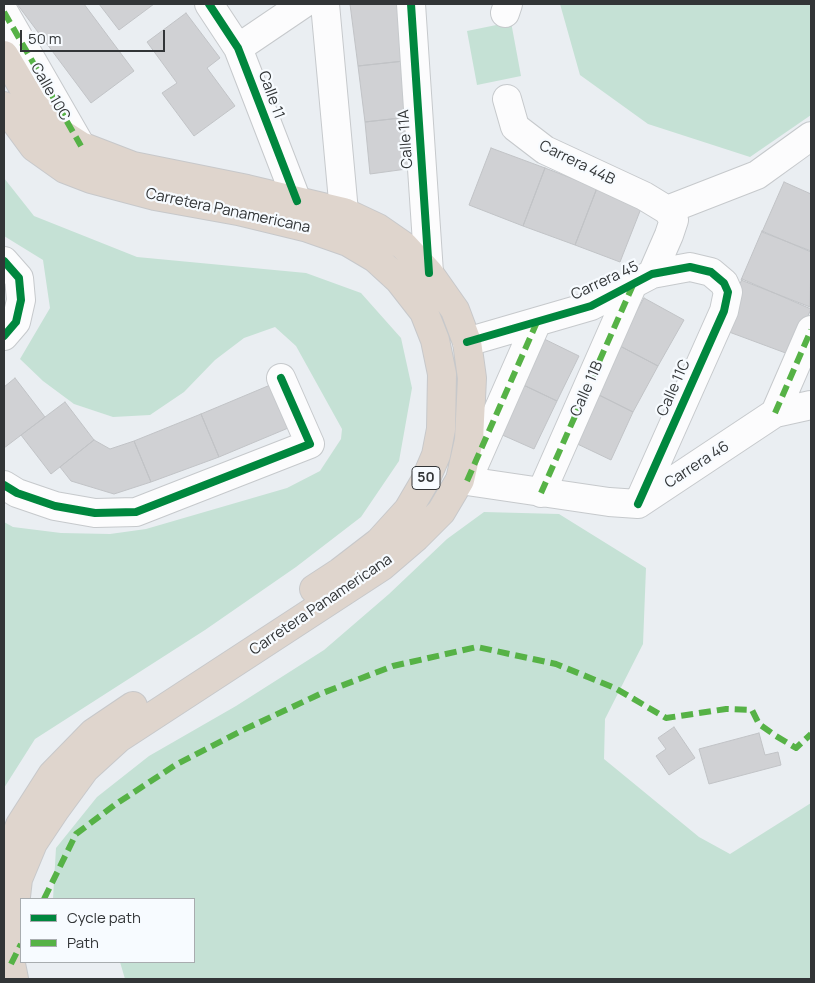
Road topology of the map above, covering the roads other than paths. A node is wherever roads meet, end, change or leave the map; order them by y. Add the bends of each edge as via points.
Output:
1 (209, 4) edge
2 (303, 4) edge
3 (325, 4) edge
4 (411, 4) edge
5 (4, 12) edge
6 (238, 48) junction
7 (4, 55) edge
8 (507, 100) dead end
9 (4, 106) edge
10 (811, 136) edge
11 (80, 146) junction
12 (297, 201) junction
13 (667, 210) junction
14 (344, 212) junction
15 (4, 261) edge
16 (429, 273) junction
17 (643, 279) junction
18 (724, 283) joint
19 (537, 322) junction
20 (811, 330) edge
21 (4, 336) edge
22 (468, 342) junction
23 (281, 378) dead end
24 (811, 405) edge
25 (775, 413) junction
26 (464, 480) junction
27 (4, 485) edge
28 (541, 493) junction
29 (638, 504) junction
30 (20, 825) junction
31 (4, 854) edge
32 (4, 887) edge
33 (14, 979) edge

1 - 6 street, Calle 11
2 - 6 street
3 - 14 street
4 - 16 street, Calle 11A
5 - 11 street, Calle 10C
6 - 12 street, Calle 11
7 - 11 highway, Carretera Panamericana / 50 via 33,104 56,130
8 - 13 street, Carrera 44B via 515,127 545,150
9 - 30 highway, Carretera Panamericana / 50 via 34,147 65,169 155,196 308,228 348,242 375,258 399,280 424,312 435,340 442,374 441,429 436,455 408,510 379,542 340,572 93,733 52,775
10 - 13 street via 756,175
11 - 12 highway, Carretera Panamericana / 50 via 132,166
12 - 14 highway, Carretera Panamericana / 50
13 - 17 street, Calle 11B via 674,220 670,235
14 - 16 highway, Carretera Panamericana / 50 via 378,228 404,246
15 - 21 street via 19,278 21,300 16,322
16 - 22 highway, Carretera Panamericana / 50 via 455,310
17 - 18 street, Carrera 45 via 690,267 711,272
17 - 19 street, Carrera 45 via 592,306
17 - 28 street, Calle 11B
18 - 29 street, Calle 11C via 728,292 724,312
19 - 22 street, Carrera 45
19 - 26 street
20 - 25 street
22 - 26 highway, Carretera Panamericana / 50 via 471,414
23 - 27 street via 310,444 136,512 95,513 55,506
24 - 25 street, Carrera 46
25 - 29 street, Carrera 46
26 - 28 street
26 - 33 highway, Carretera Panamericana / 50 via 441,512 381,567 119,738 85,769 33,843 18,879 11,964
28 - 29 street
30 - 31 highway
30 - 32 highway, Carretera Panamericana / 50

